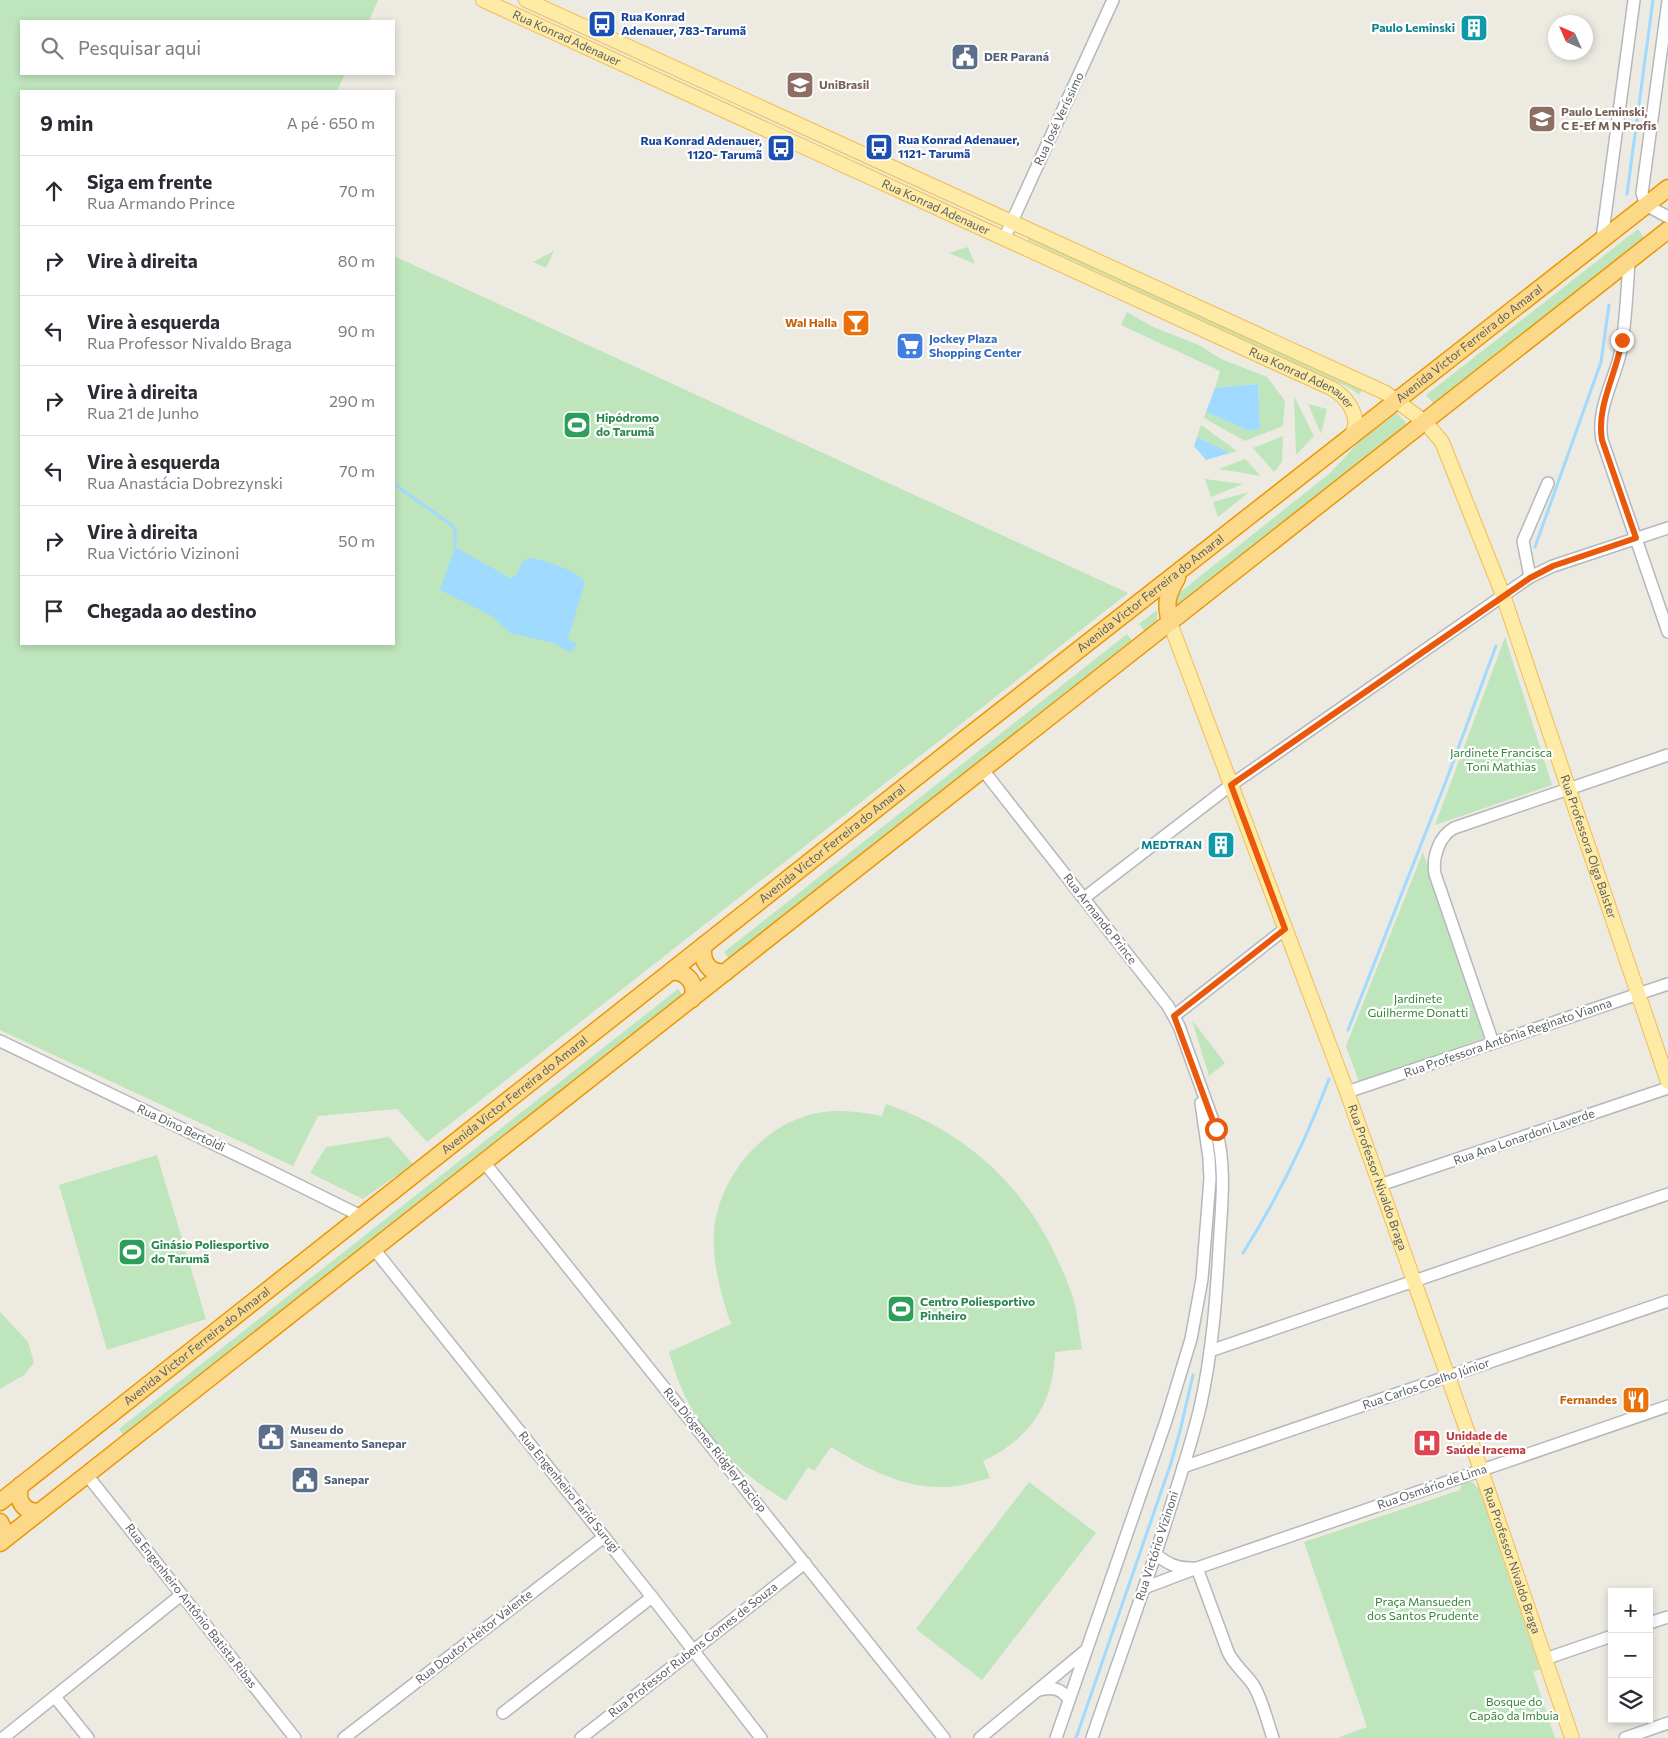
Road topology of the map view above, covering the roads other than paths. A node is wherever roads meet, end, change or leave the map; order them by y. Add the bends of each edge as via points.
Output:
1 (483, 0) edge
2 (526, 0) edge
3 (1113, 0) edge
4 (1634, 0) edge
5 (1668, 0) edge
6 (1668, 188) edge
7 (1646, 205) junction
8 (1668, 216) edge
9 (1012, 222) junction
10 (1668, 230) edge
11 (1004, 239) junction
12 (1602, 239) junction
13 (1629, 261) junction
14 (1396, 400) junction
15 (1425, 422) junction
16 (1348, 439) junction
17 (1548, 483) dead end
18 (1668, 528) edge
19 (1636, 538) junction
20 (1180, 571) junction
21 (1530, 578) junction
22 (1503, 595) junction
23 (1170, 623) junction
24 (1668, 632) edge
25 (1668, 755) edge
26 (983, 770) junction
27 (1231, 785) junction
28 (1569, 789) junction
29 (1084, 898) junction
30 (1285, 929) junction
31 (704, 945) junction
32 (671, 972) junction
33 (726, 972) junction
34 (1668, 984) edge
35 (1638, 994) junction
36 (692, 999) junction
37 (1174, 1016) junction
38 (0, 1041) edge
39 (1493, 1043) junction
40 (1197, 1079) junction
41 (1668, 1082) edge
42 (1668, 1088) edge
43 (1347, 1092) junction
44 (484, 1162) junction
45 (1380, 1185) junction
46 (1668, 1194) edge
47 (361, 1216) junction
48 (374, 1249) junction
49 (1414, 1281) junction
50 (1668, 1301) edge
51 (1210, 1351) junction
52 (1447, 1376) junction
53 (1668, 1406) edge
54 (1183, 1467) junction
55 (1480, 1470) junction
56 (86, 1475) junction
57 (21, 1485) junction
58 (0, 1502) edge
59 (39, 1512) junction
60 (0, 1522) edge
61 (604, 1537) junction
62 (1, 1542) edge
63 (1156, 1554) junction
64 (805, 1563) junction
65 (1197, 1568) junction
66 (1144, 1588) junction
67 (182, 1595) junction
68 (652, 1597) junction
69 (1668, 1617) edge
70 (1653, 1622) edge
71 (1608, 1637) edge
72 (693, 1650) junction
73 (1086, 1651) junction
74 (1545, 1659) junction
75 (1040, 1690) junction
76 (55, 1697) junction
77 (1069, 1699) junction
78 (503, 1714) dead end
79 (1668, 1723) edge
80 (3, 1738) edge
81 (88, 1738) edge
82 (295, 1738) edge
83 (344, 1738) edge
84 (581, 1738) edge
85 (760, 1738) edge
86 (944, 1738) edge
87 (980, 1738) edge
88 (1056, 1738) edge
89 (1092, 1738) edge
90 (1273, 1738) edge
91 (1572, 1738) edge
92 (1625, 1738) edge

1 - 11 main road, Rua Konrad Adenauer
2 - 9 main road, Rua Konrad Adenauer
3 - 9 street, Rua José Veríssimo
4 - 12 street
5 - 7 street via 1642,194
6 - 7 highway, Avenida Victor Ferreira do Amaral
7 - 8 street
7 - 12 highway, Avenida Victor Ferreira do Amaral
9 - 11 street, Rua José Veríssimo
9 - 14 main road, Rua Konrad Adenauer
10 - 13 highway
11 - 16 main road, Rua Konrad Adenauer via 1338,393 1354,414 1354,427
12 - 14 highway, Avenida Victor Ferreira do Amaral
13 - 15 highway
13 - 19 street via 1621,349 1600,419 1602,440
14 - 15 main road, Rua Konrad Adenauer
14 - 16 highway, Avenida Victor Ferreira do Amaral
15 - 22 main road, Rua Professora Olga Balster via 1442,442
15 - 23 highway
16 - 20 highway, Avenida Victor Ferreira do Amaral
17 - 21 street via 1523,541
18 - 19 street
19 - 21 street via 1553,566
19 - 24 street
20 - 23 highway via 1168,595 1166,607
20 - 31 highway, Avenida Victor Ferreira do Amaral
21 - 22 street
22 - 27 street
22 - 28 main road, Rua Professora Olga Balster
23 - 26 highway
23 - 27 main road, Rua Professor Nivaldo Braga
25 - 28 street
26 - 29 street, Rua Armando Prince
26 - 33 highway
27 - 29 street
27 - 30 main road, Rua Professor Nivaldo Braga
28 - 35 main road, Rua Professora Olga Balster
28 - 39 street via 1454,828 1445,834 1435,860 1435,874
29 - 37 street, Rua Armando Prince
30 - 37 street
30 - 43 main road, Rua Professor Nivaldo Braga
31 - 32 highway, Avenida Victor Ferreira do Amaral
31 - 33 highway via 703,956 707,966 717,972
32 - 36 highway via 682,973 690,980 694,988
32 - 47 highway, Avenida Victor Ferreira do Amaral
33 - 36 highway
34 - 35 street, Rua Professora Antônia Reginato Vianna
35 - 39 street, Rua Professora Antônia Reginato Vianna
35 - 41 main road, Rua Professora Olga Balster
36 - 44 highway
37 - 40 street, Rua Armando Prince
38 - 47 street, Rua Dino Bertoldi
39 - 43 street, Rua Professora Antônia Reginato Vianna
40 - 51 street, Rua Armando Prince via 1221,1146 1223,1169
40 - 73 street, Rua Armando Prince via 1210,1179 1197,1311 1185,1361 1158,1444
42 - 45 street, Rua Ana Lonardoni Laverde
43 - 45 main road, Rua Professor Nivaldo Braga
44 - 48 highway
44 - 64 street, Rua Diógenes Ridgley Raciop
45 - 49 main road, Rua Professor Nivaldo Braga
46 - 49 street
47 - 57 highway, Avenida Victor Ferreira do Amaral
48 - 56 highway
48 - 61 street, Rua Engenheiro Farid Surugi
49 - 51 street
49 - 52 main road, Rua Professor Nivaldo Braga
50 - 52 street, Rua Carlos Coelho Júnior
51 - 54 street, Rua Victório Vizinoni via 1201,1404
52 - 54 street, Rua Carlos Coelho Júnior
52 - 55 main road, Rua Professor Nivaldo Braga
53 - 55 street, Rua Osmário de Lima
54 - 63 street, Rua Victório Vizinoni
55 - 65 street, Rua Osmário de Lima
55 - 74 main road, Rua Professor Nivaldo Braga
56 - 59 highway
56 - 67 street, Rua Engenheiro Antônio Batista Ribas
57 - 58 highway, Avenida Victor Ferreira do Amaral
57 - 59 highway via 19,1495 23,1506 31,1512
59 - 62 highway
60 - 62 highway via 4,1531
61 - 68 street, Rua Engenheiro Farid Surugi
61 - 83 street, Rua Doutor Heitor Valente
63 - 65 street, Rua Osmário de Lima via 1178,1568
63 - 66 street, Rua Victório Vizinoni
64 - 72 street, Rua Professor Rubens Gomes de Souza
64 - 86 street, Rua Diógenes Ridgley Raciop
65 - 66 street, Rua Osmário de Lima
65 - 90 street via 1228,1652 1255,1689
66 - 89 street, Rua Victório Vizinoni
67 - 76 street
67 - 82 street, Rua Engenheiro Antônio Batista Ribas
68 - 72 street, Rua Engenheiro Farid Surugi
68 - 78 street
69 - 70 street
71 - 74 street
72 - 84 street, Rua Professor Rubens Gomes de Souza
72 - 85 street, Rua Engenheiro Farid Surugi
73 - 75 street
73 - 77 street
74 - 91 main road, Rua Professor Nivaldo Braga
75 - 77 street via 1055,1688
75 - 87 street
76 - 80 street
76 - 81 street
77 - 88 street
79 - 92 street

